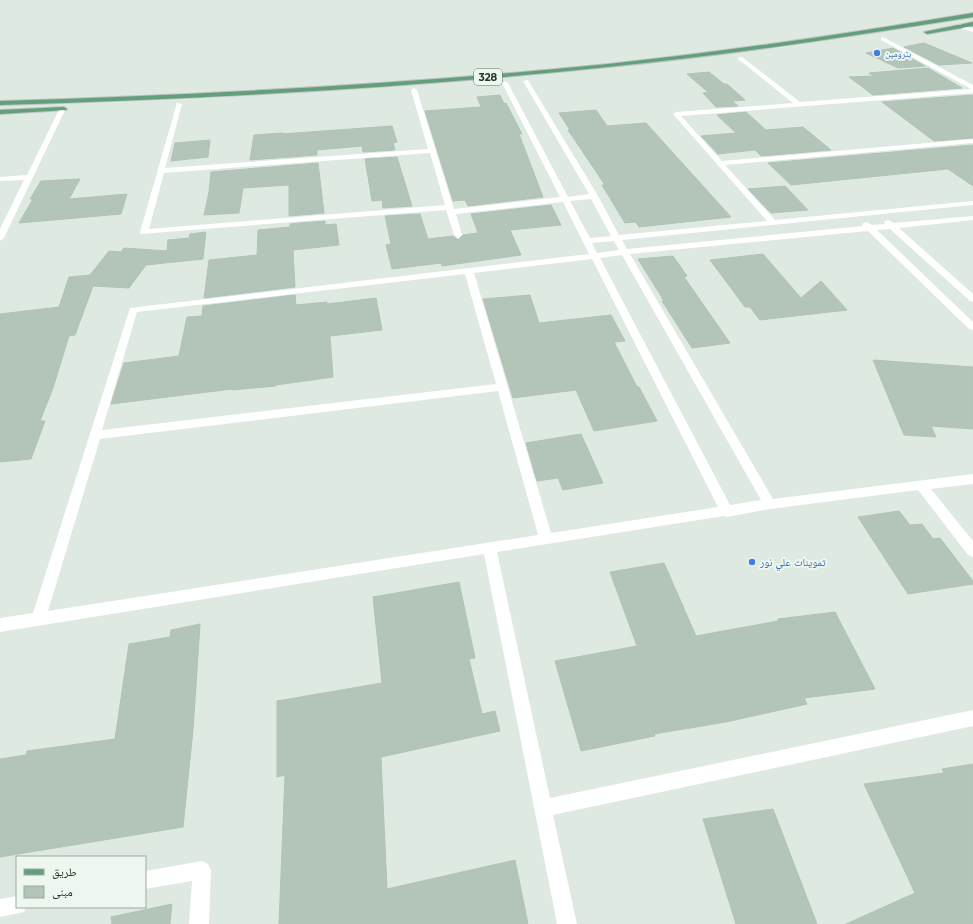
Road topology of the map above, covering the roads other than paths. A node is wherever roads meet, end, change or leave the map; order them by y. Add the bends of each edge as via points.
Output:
1 (973, 15) edge
2 (973, 24) edge
3 (960, 26) junction
4 (973, 30) edge
5 (921, 32) dead end
6 (891, 37) dead end
7 (883, 39) junction
8 (876, 40) dead end
9 (748, 57) dead end
10 (740, 58) junction
11 (733, 59) dead end
12 (526, 81) dead end
13 (505, 83) dead end
14 (466, 86) dead end
15 (973, 89) edge
16 (414, 90) junction
17 (316, 97) dead end
18 (293, 98) dead end
19 (0, 103) edge
20 (209, 103) dead end
21 (179, 104) dead end
22 (798, 104) junction
23 (66, 109) joint
24 (0, 112) edge
25 (973, 141) edge
26 (433, 151) junction
27 (721, 163) junction
28 (161, 171) junction
29 (30, 177) junction
30 (0, 179) edge
31 (594, 196) junction
32 (565, 199) junction
33 (973, 203) edge
34 (450, 210) junction
35 (878, 212) junction
36 (857, 214) junction
37 (973, 218) edge
38 (773, 223) junction
39 (892, 226) junction
40 (870, 228) junction
41 (458, 235) dead end
42 (0, 238) edge
43 (617, 239) junction
44 (587, 241) junction
45 (625, 252) junction
46 (595, 255) junction
47 (469, 271) junction
48 (973, 299) edge
49 (973, 327) edge
50 (502, 387) junction
51 (95, 435) junction
52 (973, 480) edge
53 (922, 486) junction
54 (770, 504) junction
55 (727, 512) junction
56 (546, 540) junction
57 (490, 548) junction
58 (973, 551) edge
59 (39, 618) junction
60 (0, 625) edge
61 (973, 718) edge
62 (543, 808) junction
63 (146, 880) edge
64 (16, 905) edge
65 (0, 908) edge
66 (199, 924) edge
67 (567, 924) edge

1 - 19 main road, 328 via 902,28 751,49 463,79 256,92
2 - 3 main road
3 - 4 street
3 - 5 main road
6 - 7 main road
7 - 8 main road
7 - 15 street
9 - 10 main road
10 - 11 main road
10 - 22 street
12 - 31 street
13 - 32 street
14 - 16 main road, 328
15 - 22 street
16 - 17 main road, 328
16 - 26 street
18 - 20 main road
21 - 28 street
22 - 27 street via 676,114
23 - 24 main road
23 - 29 street
25 - 27 street
26 - 28 street
26 - 34 street
27 - 38 street
28 - 34 street via 144,232
29 - 30 street
29 - 42 street
31 - 32 street
31 - 43 street
32 - 34 street
32 - 44 street
33 - 35 street
34 - 41 street
35 - 36 street
35 - 39 street
36 - 38 street
36 - 40 street
37 - 39 street
38 - 43 street
39 - 40 street
39 - 48 street
40 - 45 street
40 - 49 street
43 - 44 street
43 - 45 street
44 - 46 street
45 - 46 street
45 - 54 street
46 - 47 street
46 - 55 street
47 - 50 street
47 - 51 street via 133,310
50 - 51 street
50 - 56 street
51 - 59 street
52 - 53 street
53 - 54 street
53 - 58 street
54 - 55 street
55 - 56 street
56 - 57 street
57 - 59 street
57 - 62 street
59 - 60 street
61 - 62 street
62 - 67 street
63 - 66 street via 202,870
64 - 65 street

